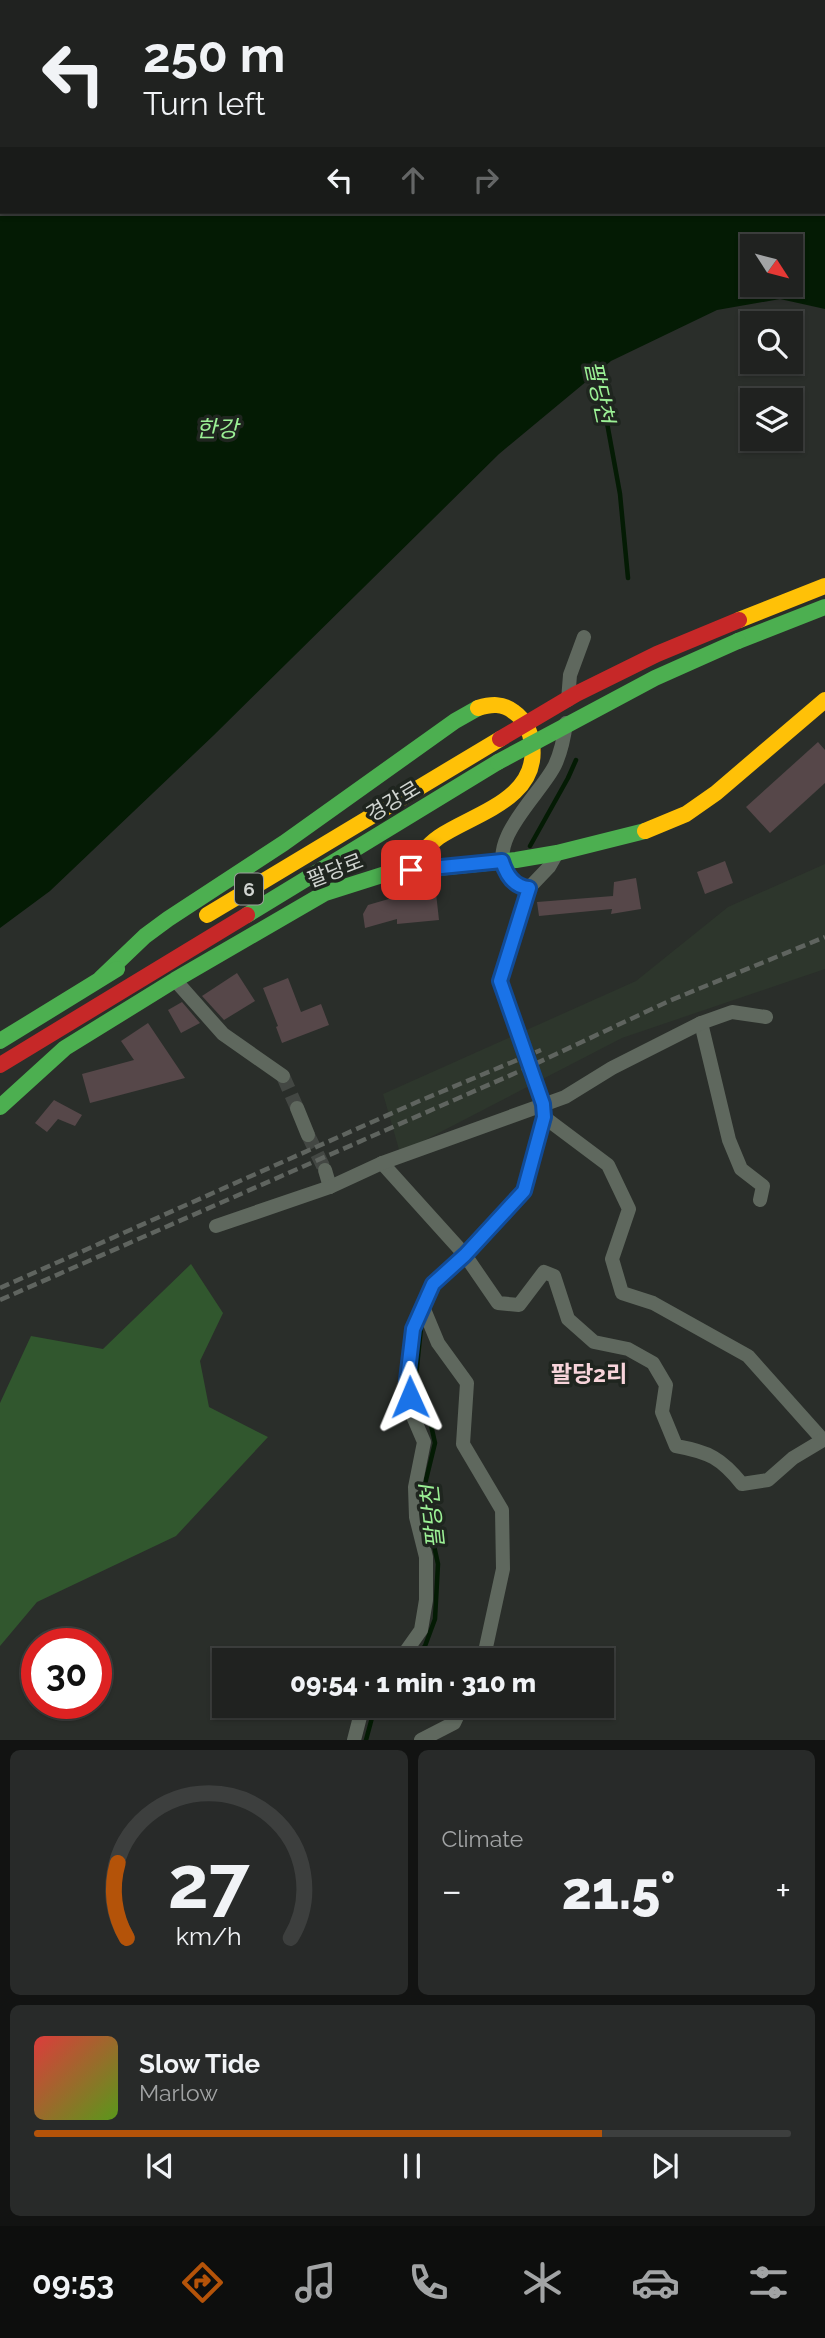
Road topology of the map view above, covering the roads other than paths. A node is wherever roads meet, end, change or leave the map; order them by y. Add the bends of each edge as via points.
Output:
1 (825, 586) edge
2 (825, 607) edge
3 (584, 637) dead end
4 (825, 701) edge
5 (550, 854) junction
6 (509, 861) junction
7 (411, 870) junction
8 (529, 888) junction
9 (196, 921) dead end
10 (172, 936) dead end
11 (101, 978) junction
12 (175, 980) junction
13 (766, 1017) dead end
14 (701, 1023) junction
15 (0, 1041) edge
16 (0, 1065) edge
17 (283, 1076) tunnel mouth
18 (0, 1107) edge
19 (297, 1108) tunnel mouth
20 (544, 1111) junction
21 (308, 1135) tunnel mouth
22 (382, 1163) junction
23 (325, 1170) tunnel mouth
24 (330, 1187) junction
25 (760, 1200) dead end
26 (216, 1226) dead end
27 (465, 1255) junction
28 (423, 1307) junction
29 (824, 1440) edge
30 (408, 1648) edge
31 (486, 1648) edge
32 (360, 1718) edge
33 (456, 1718) edge
34 (354, 1740) edge
35 (421, 1740) edge

1 - 9 main road, 경강로 / 6, bridge via 576,694
2 - 16 main road, 경강로 / 6, bridge via 655,678 498,762
3 - 6 street via 570,675 566,727 555,765 510,831
4 - 5 main road, 팔당로 via 686,814 651,830
5 - 6 main road, 팔당로
5 - 8 street via 549,867
6 - 7 main road, 팔당로
6 - 8 street via 509,877
7 - 11 main road via 429,843 516,793 533,755 530,733 517,713 493,704 457,720 152,932
7 - 12 main road, 팔당로 via 325,892
8 - 20 street via 500,981
10 - 11 main road
11 - 15 main road
12 - 17 street via 223,1034
12 - 18 main road, 팔당로 via 65,1048
13 - 14 street via 732,1012
14 - 20 street via 612,1068
14 - 25 street via 729,1140 741,1169 763,1186
19 - 21 street
20 - 22 street
20 - 27 street via 524,1191
20 - 29 street via 608,1165 629,1209 612,1259 622,1293 653,1303 748,1356
22 - 24 street
22 - 27 street
23 - 24 street
24 - 26 street
27 - 28 street via 433,1284
27 - 29 street via 498,1303 519,1305 544,1272 554,1276 568,1319 594,1342 628,1349 653,1363 666,1385 662,1412 676,1446 727,1465 742,1484 768,1480
28 - 30 street via 413,1329 407,1380 412,1414 424,1442 415,1487 416,1517 426,1557 426,1600 421,1630
28 - 31 street via 438,1343 467,1383 463,1444 502,1510 503,1569
32 - 34 street
33 - 35 street

